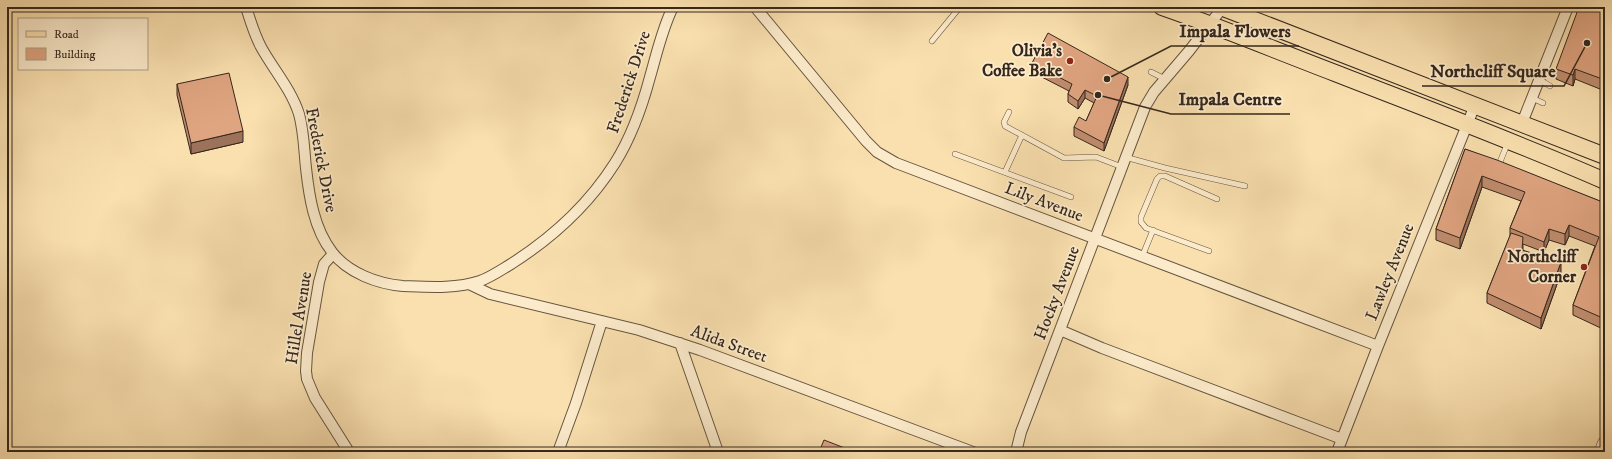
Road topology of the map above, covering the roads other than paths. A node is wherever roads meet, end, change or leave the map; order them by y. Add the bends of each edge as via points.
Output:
1 (246, 7) edge
2 (673, 7) edge
3 (755, 7) edge
4 (960, 7) edge
5 (1162, 7) edge
6 (1222, 7) edge
7 (1568, 7) edge
8 (1211, 24) junction
9 (932, 41) dead end
10 (1151, 72) dead end
11 (1165, 79) junction
12 (1540, 80) junction
13 (1550, 86) dead end
14 (1532, 98) junction
15 (1543, 103) dead end
16 (1475, 105) junction
17 (1009, 112) dead end
18 (1522, 123) junction
19 (1468, 125) junction
20 (1022, 135) junction
21 (1508, 141) junction
22 (954, 154) dead end
23 (1605, 156) edge
24 (1124, 162) junction
25 (1500, 162) edge
26 (1005, 172) junction
27 (1605, 181) edge
28 (1245, 186) dead end
29 (1071, 197) dead end
30 (1217, 199) dead end
31 (1153, 230) junction
32 (1094, 239) junction
33 (1209, 251) dead end
34 (333, 254) junction
35 (1142, 257) junction
36 (469, 284) junction
37 (602, 321) junction
38 (1060, 330) junction
39 (680, 343) junction
40 (1378, 346) junction
41 (1021, 432) junction
42 (1342, 439) junction
43 (1605, 444) edge
44 (349, 452) edge
45 (558, 452) edge
46 (718, 452) edge
47 (972, 452) edge
48 (1009, 452) edge
49 (1016, 452) edge
50 (1337, 452) edge
51 (1602, 452) edge

1 - 34 street, Frederick Drive via 260,46 298,112 311,203 323,239
2 - 36 street, Frederick Drive via 639,114 615,164 578,210 529,253 493,275
3 - 32 street, Lily Avenue via 877,152 896,163
4 - 9 lane
5 - 8 main road
6 - 8 street, Hocky Avenue
6 - 16 main road
7 - 12 street
8 - 11 street, Hocky Avenue
8 - 19 main road
10 - 11 lane
11 - 24 street, Hocky Avenue via 1148,99
12 - 13 lane
12 - 14 street
14 - 15 lane
14 - 18 street
16 - 18 main road
16 - 19 street, Lawley Avenue
17 - 20 lane via 1004,124
18 - 23 main road
19 - 21 main road
19 - 40 street, Lawley Avenue
20 - 24 lane via 1064,158 1096,157
20 - 26 lane
21 - 25 lane
21 - 27 main road
22 - 26 lane
24 - 28 lane via 1165,168
24 - 32 street, Hocky Avenue
26 - 29 lane
30 - 31 lane via 1160,176 1156,179 1141,217 1141,222 1146,228
31 - 33 lane
31 - 35 lane
32 - 35 street, Lily Avenue
32 - 38 street, Hocky Avenue
34 - 36 street, Frederick Drive via 351,269 379,282 443,287
34 - 44 street, Hillel Avenue via 324,264 319,282 306,371 315,398
35 - 40 street, Lily Avenue
36 - 37 street, Alida Street via 490,294
37 - 39 street, Alida Street
37 - 45 street
38 - 41 street, Hocky Avenue
38 - 42 street
39 - 46 street
39 - 47 street, Alida Street
40 - 42 street, Lawley Avenue
41 - 48 street, Hocky Avenue
41 - 49 street, Hocky Avenue
42 - 50 street, Lawley Avenue
43 - 51 main road

